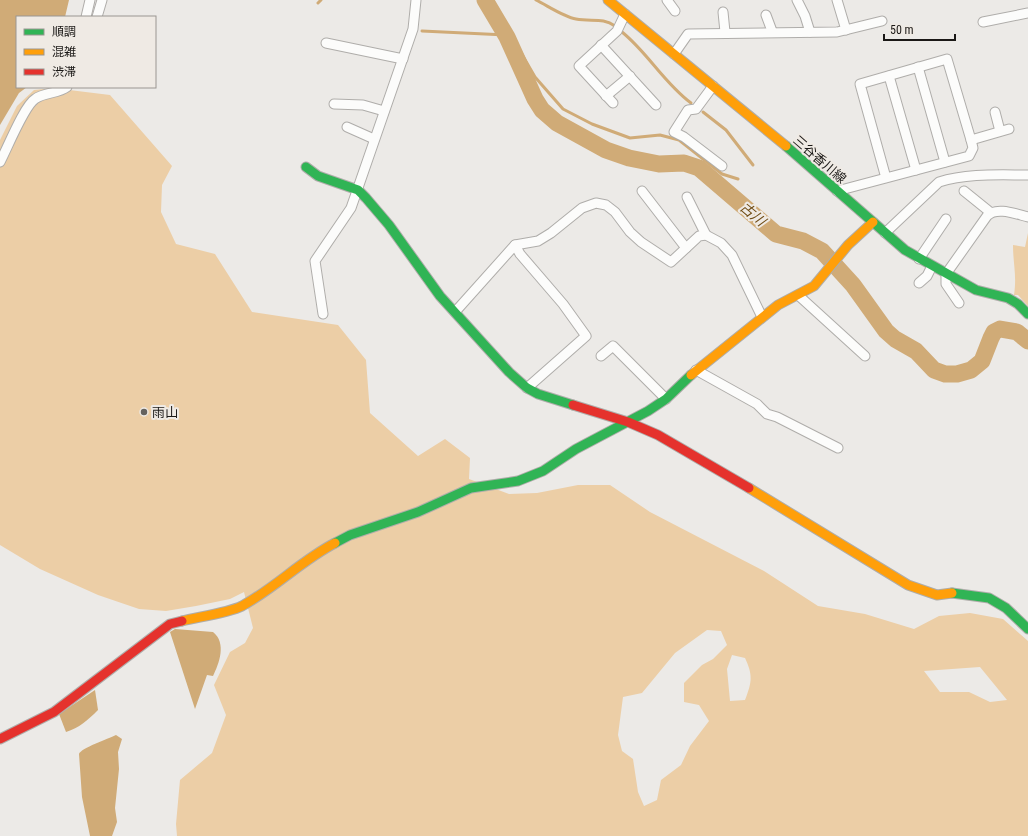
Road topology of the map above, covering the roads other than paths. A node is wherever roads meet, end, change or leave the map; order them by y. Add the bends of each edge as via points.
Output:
1 (90, 0) edge
2 (102, 0) edge
3 (416, 0) edge
4 (608, 0) edge
5 (667, 0) edge
6 (797, 0) edge
7 (837, 0) edge
8 (675, 11) dead end
9 (723, 12) dead end
10 (1028, 13) edge
11 (625, 14) junction
12 (766, 15) dead end
13 (86, 16) edge
14 (97, 16) edge
15 (882, 21) dead end
16 (983, 22) dead end
17 (846, 30) junction
18 (725, 32) junction
19 (772, 32) junction
20 (810, 32) junction
21 (326, 43) dead end
22 (601, 45) junction
23 (674, 54) junction
24 (403, 59) junction
25 (918, 67) junction
26 (630, 76) junction
27 (889, 76) junction
28 (713, 86) junction
29 (66, 88) edge
30 (606, 96) junction
31 (613, 103) dead end
32 (334, 104) dead end
33 (656, 105) dead end
34 (384, 111) junction
35 (995, 112) dead end
36 (347, 127) dead end
37 (374, 139) junction
38 (971, 140) junction
39 (0, 162) edge
40 (945, 162) junction
41 (722, 166) dead end
42 (306, 168) dead end
43 (916, 170) junction
44 (1028, 175) edge
45 (886, 178) junction
46 (358, 190) junction
47 (642, 191) dead end
48 (838, 191) junction
49 (964, 191) dead end
50 (686, 197) dead end
51 (990, 212) junction
52 (1028, 217) edge
53 (946, 219) dead end
54 (873, 222) junction
55 (885, 233) junction
56 (706, 235) junction
57 (515, 245) junction
58 (686, 248) junction
59 (919, 259) junction
60 (932, 266) junction
61 (946, 274) junction
62 (919, 283) dead end
63 (798, 295) junction
64 (959, 303) dead end
65 (455, 312) junction
66 (322, 314) dead end
67 (1028, 314) edge
68 (762, 316) junction
69 (601, 356) dead end
70 (865, 356) dead end
71 (696, 370) junction
72 (527, 388) junction
73 (666, 399) junction
74 (628, 422) junction
75 (838, 448) dead end
76 (1028, 629) edge
77 (0, 739) edge

1 - 13 street
2 - 14 street
3 - 24 street via 413,29
4 - 11 street, 三谷香川線
5 - 8 street
6 - 20 street
7 - 17 street
9 - 18 street
10 - 16 street
11 - 22 street via 617,31
11 - 23 street, 三谷香川線
12 - 19 street
15 - 17 street
17 - 20 street
18 - 19 street
18 - 23 street via 688,34
19 - 20 street
21 - 24 street
22 - 26 street
22 - 30 street via 578,66
23 - 28 street, 三谷香川線
24 - 34 street
25 - 27 street
25 - 38 street via 947,59
25 - 40 street
26 - 30 street
26 - 33 street
27 - 43 street
27 - 45 street via 860,84
28 - 41 street via 696,109 688,110 674,132
28 - 48 street, 三谷香川線
29 - 39 street via 35,99
30 - 31 street
32 - 34 street via 363,105
34 - 37 street
35 - 38 street via 1005,130
36 - 37 street
37 - 46 street
38 - 40 street via 973,148 969,156
40 - 43 street
42 - 46 street via 318,176
43 - 45 street
44 - 55 street via 973,176 939,182
45 - 48 street
46 - 65 street via 390,225 440,296
46 - 66 street via 351,208 315,261
47 - 58 street
48 - 54 street, 三谷香川線
49 - 51 street
50 - 56 street
51 - 52 street via 998,211
51 - 61 street
53 - 59 street
54 - 55 street, 三谷香川線
54 - 63 street via 848,245 814,286
55 - 59 street, 三谷香川線
56 - 58 street via 699,236
56 - 68 street via 721,243 732,255
57 - 58 street via 538,241 582,208 596,203 611,208 641,242 671,262
57 - 65 street
57 - 72 street via 586,336
59 - 60 street, 三谷香川線
60 - 61 street, 三谷香川線
60 - 62 street via 927,276
61 - 64 street via 946,284
61 - 67 street, 三谷香川線 via 976,290 1008,298
63 - 68 street
63 - 70 street
65 - 72 street via 509,372
68 - 71 street
69 - 73 street via 613,346
71 - 73 street
71 - 75 street via 757,404 767,414
72 - 74 street via 538,394
73 - 74 street
74 - 76 street via 658,435 710,464 908,585 937,595 951,593 989,598 1006,608
74 - 77 street via 531,476 518,481 471,488 418,512 350,535 319,552 240,607 170,624 54,712

